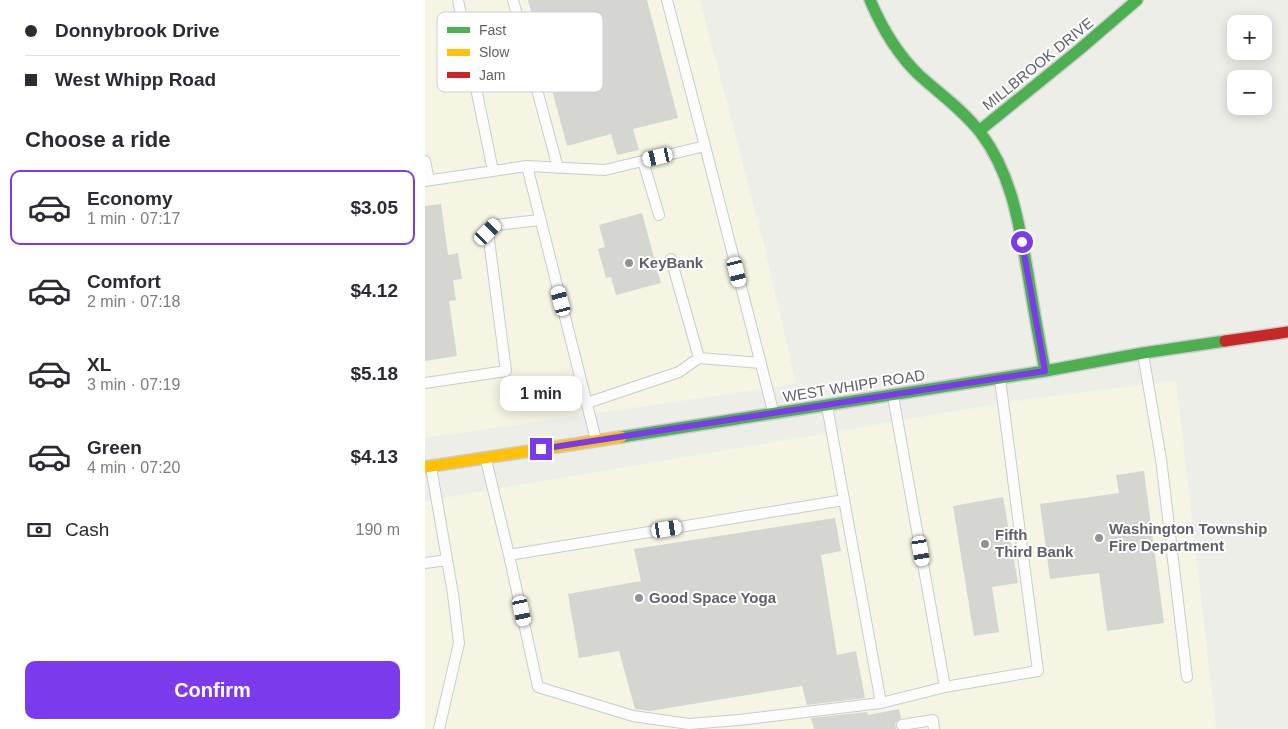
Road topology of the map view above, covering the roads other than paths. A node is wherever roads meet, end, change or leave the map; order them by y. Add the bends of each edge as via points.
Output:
1 (667, 0) edge
2 (870, 0) edge
3 (1137, 0) edge
4 (477, 92) edge
5 (537, 92) edge
6 (979, 131) junction
7 (705, 146) junction
8 (425, 161) edge
9 (643, 161) junction
10 (527, 166) junction
11 (557, 168) junction
12 (493, 171) junction
13 (427, 181) edge
14 (659, 215) dead end
15 (540, 220) junction
16 (671, 259) dead end
17 (1288, 332) edge
18 (1143, 353) junction
19 (699, 358) junction
20 (761, 363) junction
21 (1045, 371) junction
22 (1000, 378) junction
23 (425, 383) edge
24 (893, 395) junction
25 (587, 403) junction
26 (826, 405) junction
27 (774, 413) junction
28 (596, 441) junction
29 (485, 458) junction
30 (428, 466) edge
31 (844, 500) junction
32 (509, 554) junction
33 (447, 560) junction
34 (425, 563) edge
35 (1187, 678) dead end
36 (945, 687) junction
37 (881, 703) junction
38 (902, 726) dead end
39 (439, 729) edge
40 (934, 729) edge

1 - 7 lane
2 - 6 street via 892,43 911,67
3 - 6 street, MILLBROOK DRIVE
4 - 12 lane
5 - 11 lane
6 - 21 street via 994,151 1016,204
7 - 9 lane
7 - 20 lane
8 - 13 lane
9 - 11 lane via 605,170
9 - 14 lane
10 - 11 lane
10 - 12 lane
10 - 15 lane
12 - 13 lane
15 - 23 lane via 496,225 488,232 506,371
15 - 25 lane
16 - 19 lane
17 - 18 street, WEST WHIPP ROAD
18 - 21 street, WEST WHIPP ROAD
18 - 35 lane via 1161,459
19 - 20 lane
19 - 25 lane via 679,372
20 - 27 lane
21 - 22 street, WEST WHIPP ROAD
22 - 24 street, WEST WHIPP ROAD
22 - 36 lane via 1038,671
24 - 26 street, WEST WHIPP ROAD
24 - 36 lane
25 - 28 lane
26 - 27 street, WEST WHIPP ROAD
26 - 31 lane
27 - 28 street, WEST WHIPP ROAD
28 - 29 street, WEST WHIPP ROAD
29 - 30 street, WEST WHIPP ROAD
29 - 32 lane
30 - 33 lane
31 - 32 lane
31 - 37 lane
32 - 37 lane via 538,687 633,716 689,724
33 - 34 lane
33 - 39 lane via 459,642
36 - 37 lane
38 - 40 lane via 933,720

